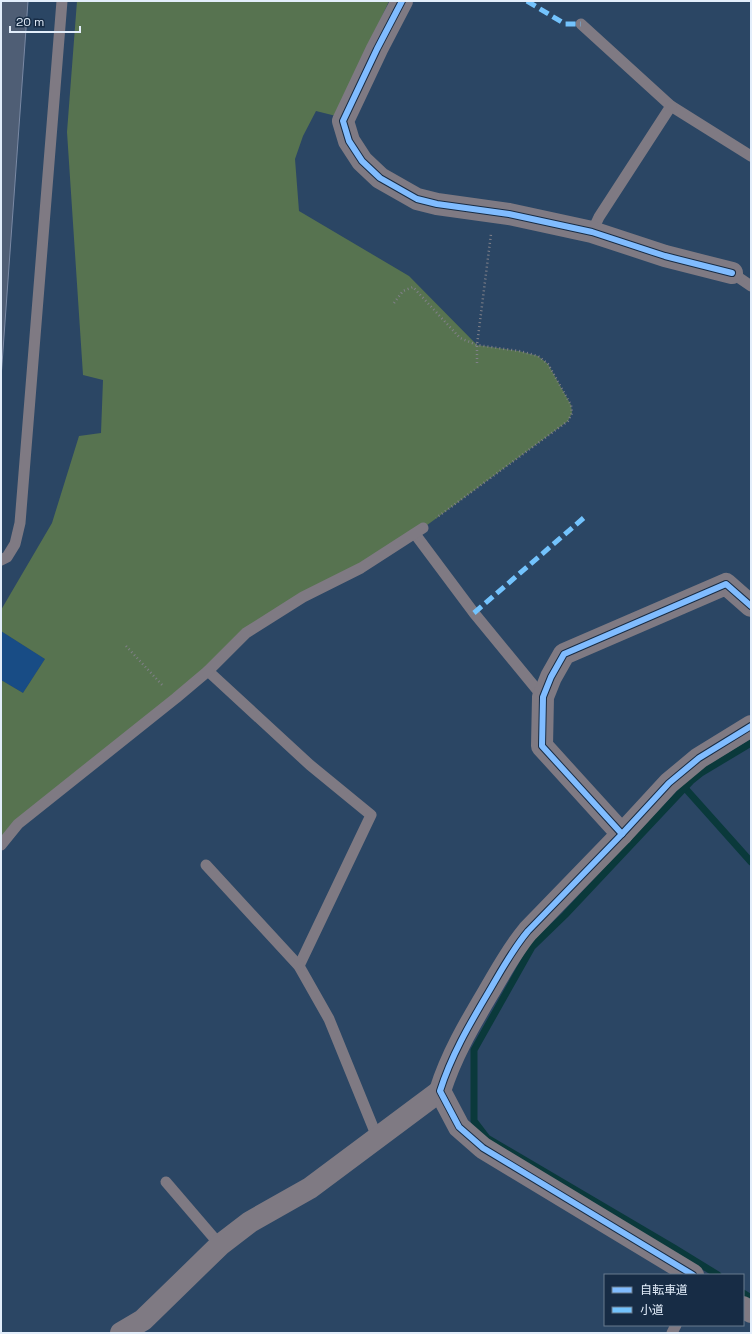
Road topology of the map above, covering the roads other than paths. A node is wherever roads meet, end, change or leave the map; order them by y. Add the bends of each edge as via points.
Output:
1 (62, 1) edge
2 (402, 1) edge
3 (581, 24) dead end
4 (671, 106) junction
5 (751, 156) edge
6 (592, 232) junction
7 (732, 273) joint
8 (751, 286) edge
9 (1, 560) edge
10 (751, 606) edge
11 (208, 671) junction
12 (543, 697) junction
13 (751, 726) edge
14 (622, 834) junction
15 (1, 845) edge
16 (206, 865) dead end
17 (299, 966) junction
18 (440, 1091) junction
19 (377, 1137) junction
20 (166, 1182) dead end
21 (220, 1245) junction
22 (691, 1274) edge
23 (122, 1333) edge

1 - 9 lane via 20,522 15,544 7,557
2 - 6 street via 377,48 344,121 349,141 362,161 380,178 417,199
3 - 4 lane
4 - 5 lane
4 - 6 lane via 599,216
6 - 7 street via 665,256
7 - 8 lane
10 - 12 street via 726,584 564,654
11 - 12 lane via 246,633 303,597 361,568 419,531 474,613
11 - 15 lane via 18,824
11 - 17 lane via 310,765 371,815
12 - 14 street via 542,746
13 - 14 street via 699,758 681,773
14 - 18 street via 515,946 460,1042
16 - 17 lane
17 - 19 lane via 329,1019
18 - 19 street
18 - 22 street via 459,1127 483,1148
19 - 21 street via 310,1188 250,1222
20 - 21 lane
21 - 23 street via 143,1320

